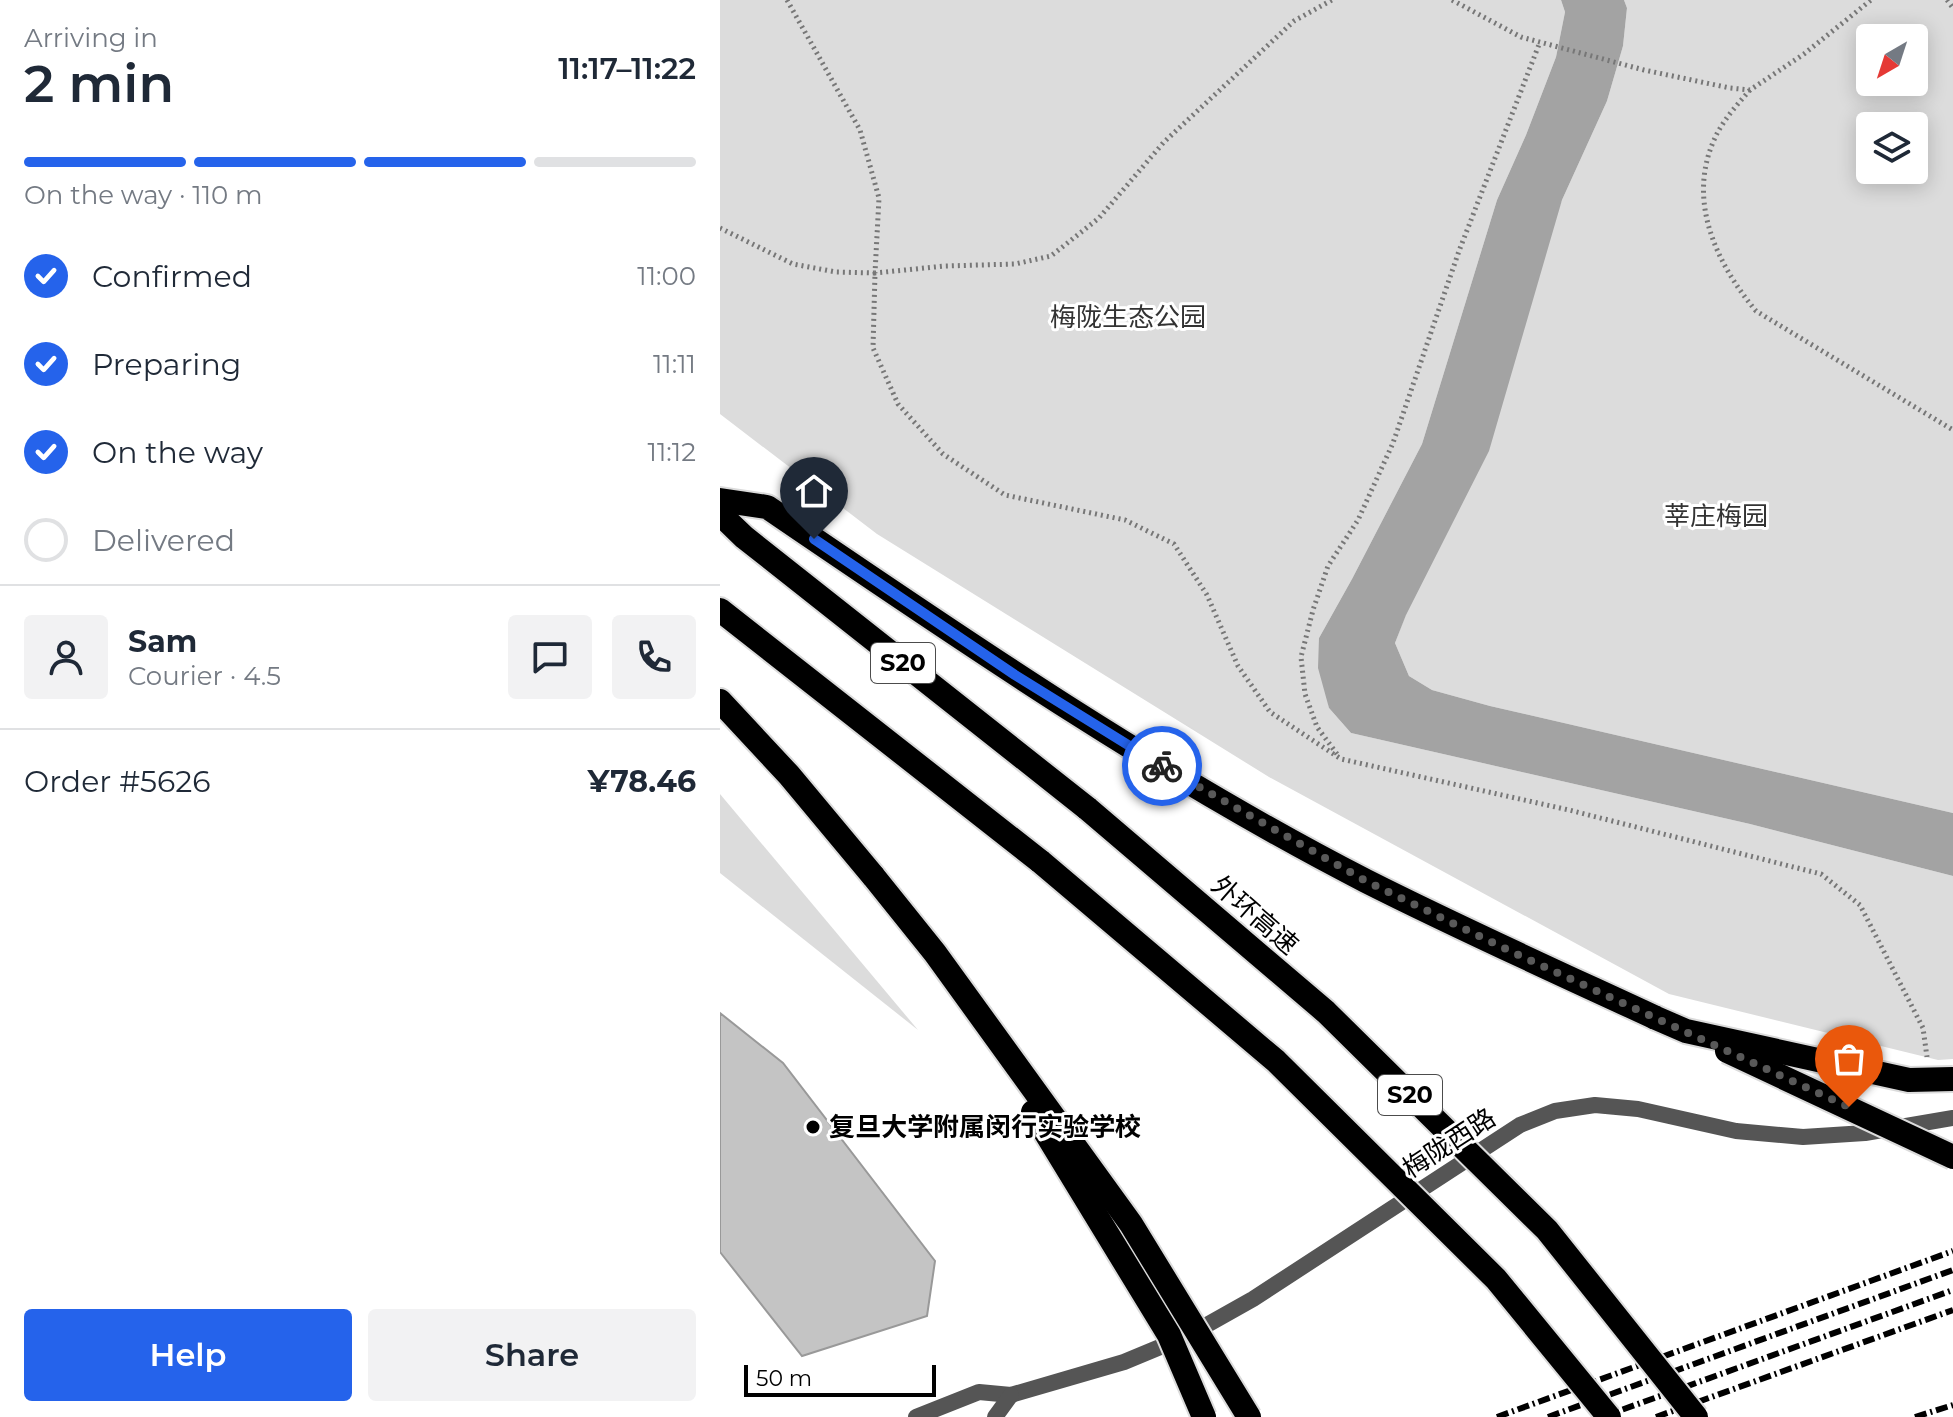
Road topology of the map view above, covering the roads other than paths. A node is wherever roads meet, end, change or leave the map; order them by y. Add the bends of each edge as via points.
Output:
1 (720, 500) edge
2 (720, 514) edge
3 (720, 610) edge
4 (720, 701) edge
5 (935, 953) junction
6 (1686, 1031) junction
7 (1953, 1079) edge
8 (1953, 1118) edge
9 (1953, 1157) edge
10 (1011, 1395) junction
11 (916, 1417) edge
12 (995, 1417) edge
13 (1204, 1417) edge
14 (1249, 1417) edge
15 (1609, 1417) edge
16 (1696, 1417) edge

1 - 6 highway, bridge via 767,507 1041,692 1283,836 1366,881
2 - 16 highway, 外环高速 / S20, bridge via 1088,809 1326,1012 1547,1230
3 - 15 highway, S20, bridge via 1041,862 1276,1061 1496,1279
4 - 5 highway, bridge via 789,775
5 - 13 highway, bridge via 1169,1335
5 - 14 highway, bridge via 1131,1224
6 - 7 highway, bridge via 1909,1080
6 - 9 highway, bridge
8 - 10 street, 梅陇西路 via 1803,1137 1736,1131 1638,1109 1595,1105 1555,1111 1520,1125 1189,1335 1124,1362
10 - 11 street, 梅陇西路 via 979,1392
10 - 12 street

